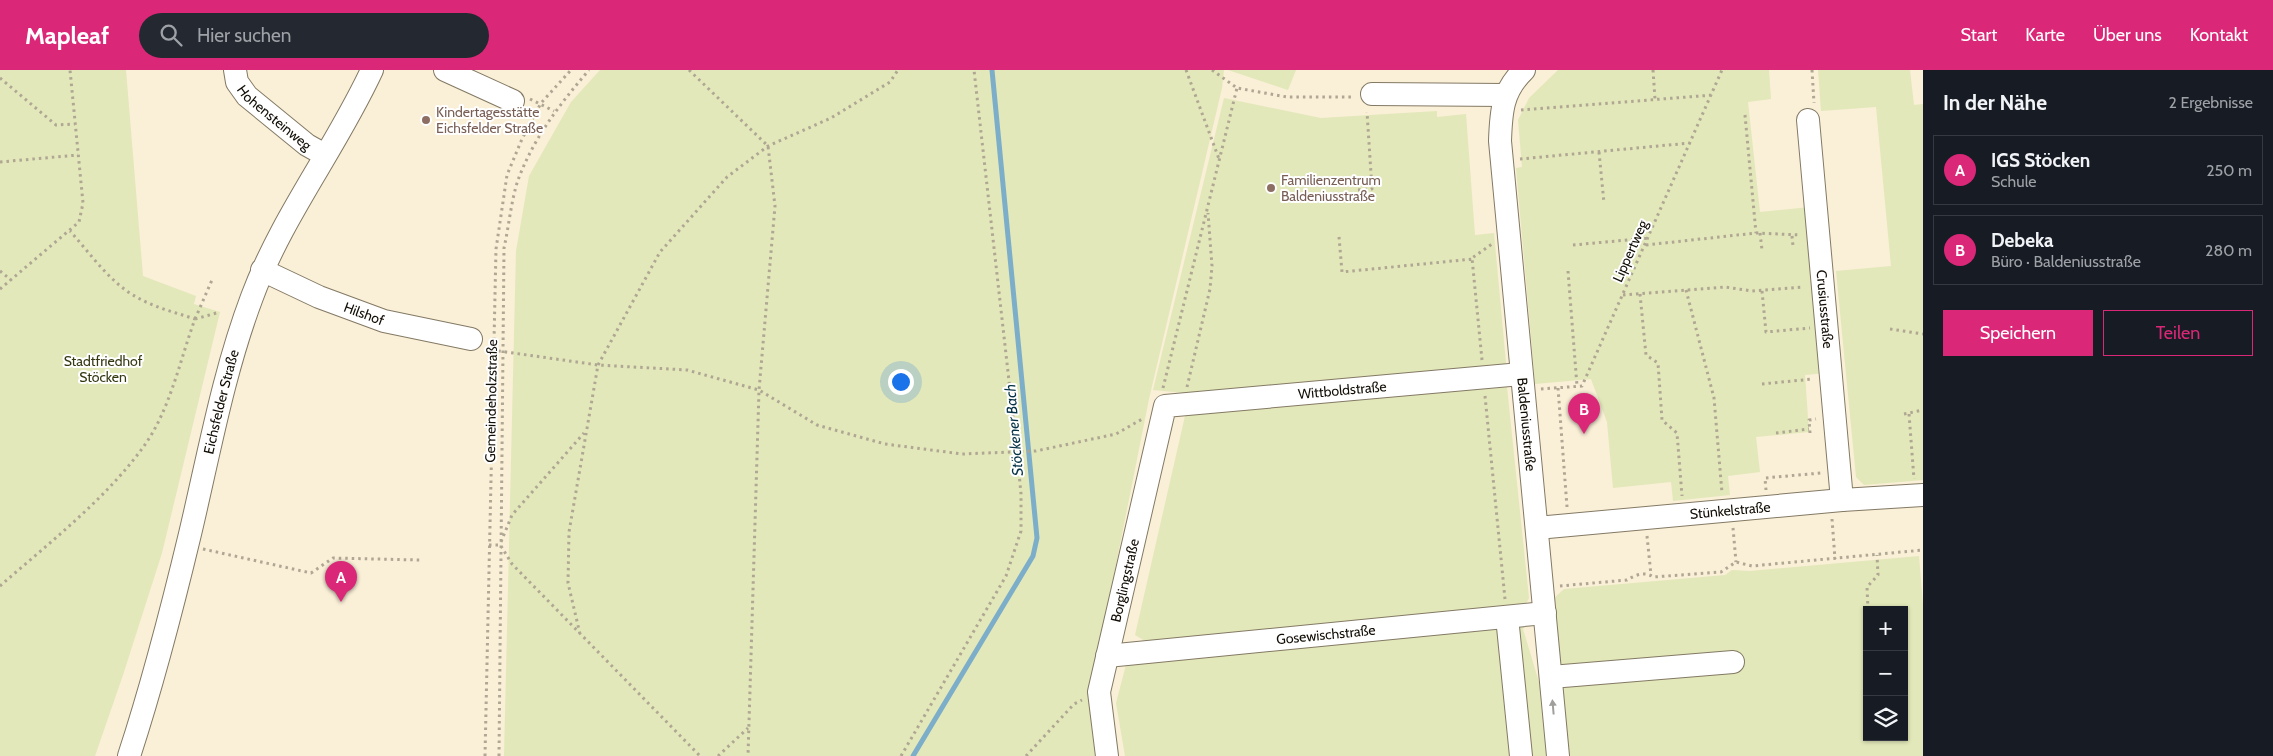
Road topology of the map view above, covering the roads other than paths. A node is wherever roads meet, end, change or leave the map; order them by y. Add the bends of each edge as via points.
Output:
1 (235, 70) edge
2 (372, 70) edge
3 (445, 70) edge
4 (1524, 70) edge
5 (1369, 95) road end
6 (513, 101) road end
7 (1503, 103) junction
8 (1808, 120) road end
9 (325, 156) junction
10 (262, 270) junction
11 (471, 339) dead end
12 (1522, 382) junction
13 (1174, 405) joint
14 (1919, 495) edge
15 (1836, 500) junction
16 (1537, 528) junction
17 (1545, 613) junction
18 (1507, 617) junction
19 (1107, 656) junction
20 (1733, 662) dead end
21 (1550, 677) junction
22 (129, 756) edge
23 (1107, 756) edge
24 (1521, 756) edge
25 (1558, 756) edge

1 - 9 street, Hohensteinweg via 237,82 247,96
2 - 9 street, Eichsfelder Straße
3 - 6 street
4 - 7 street via 1514,79
5 - 7 street
7 - 12 street, Baldeniusstraße via 1501,161
8 - 15 street, Crusiusstraße via 1839,471
9 - 10 street, Eichsfelder Straße
10 - 11 street, Hilshof via 319,297 384,321
10 - 22 street, Eichsfelder Straße via 218,406 157,669
12 - 13 street, Wittboldstraße via 1483,378
12 - 16 street, Baldeniusstraße
13 - 19 street, Borglingstraße
14 - 15 street, Stünkelstraße
15 - 16 street, Stünkelstraße
16 - 17 street, Baldeniusstraße
17 - 18 street, Gosewischstraße
17 - 21 street, Baldeniusstraße
18 - 19 street, Gosewischstraße
18 - 24 street
19 - 23 street, Borglingstraße via 1098,692
20 - 21 street
25 -> 21 street, Baldeniusstraße

